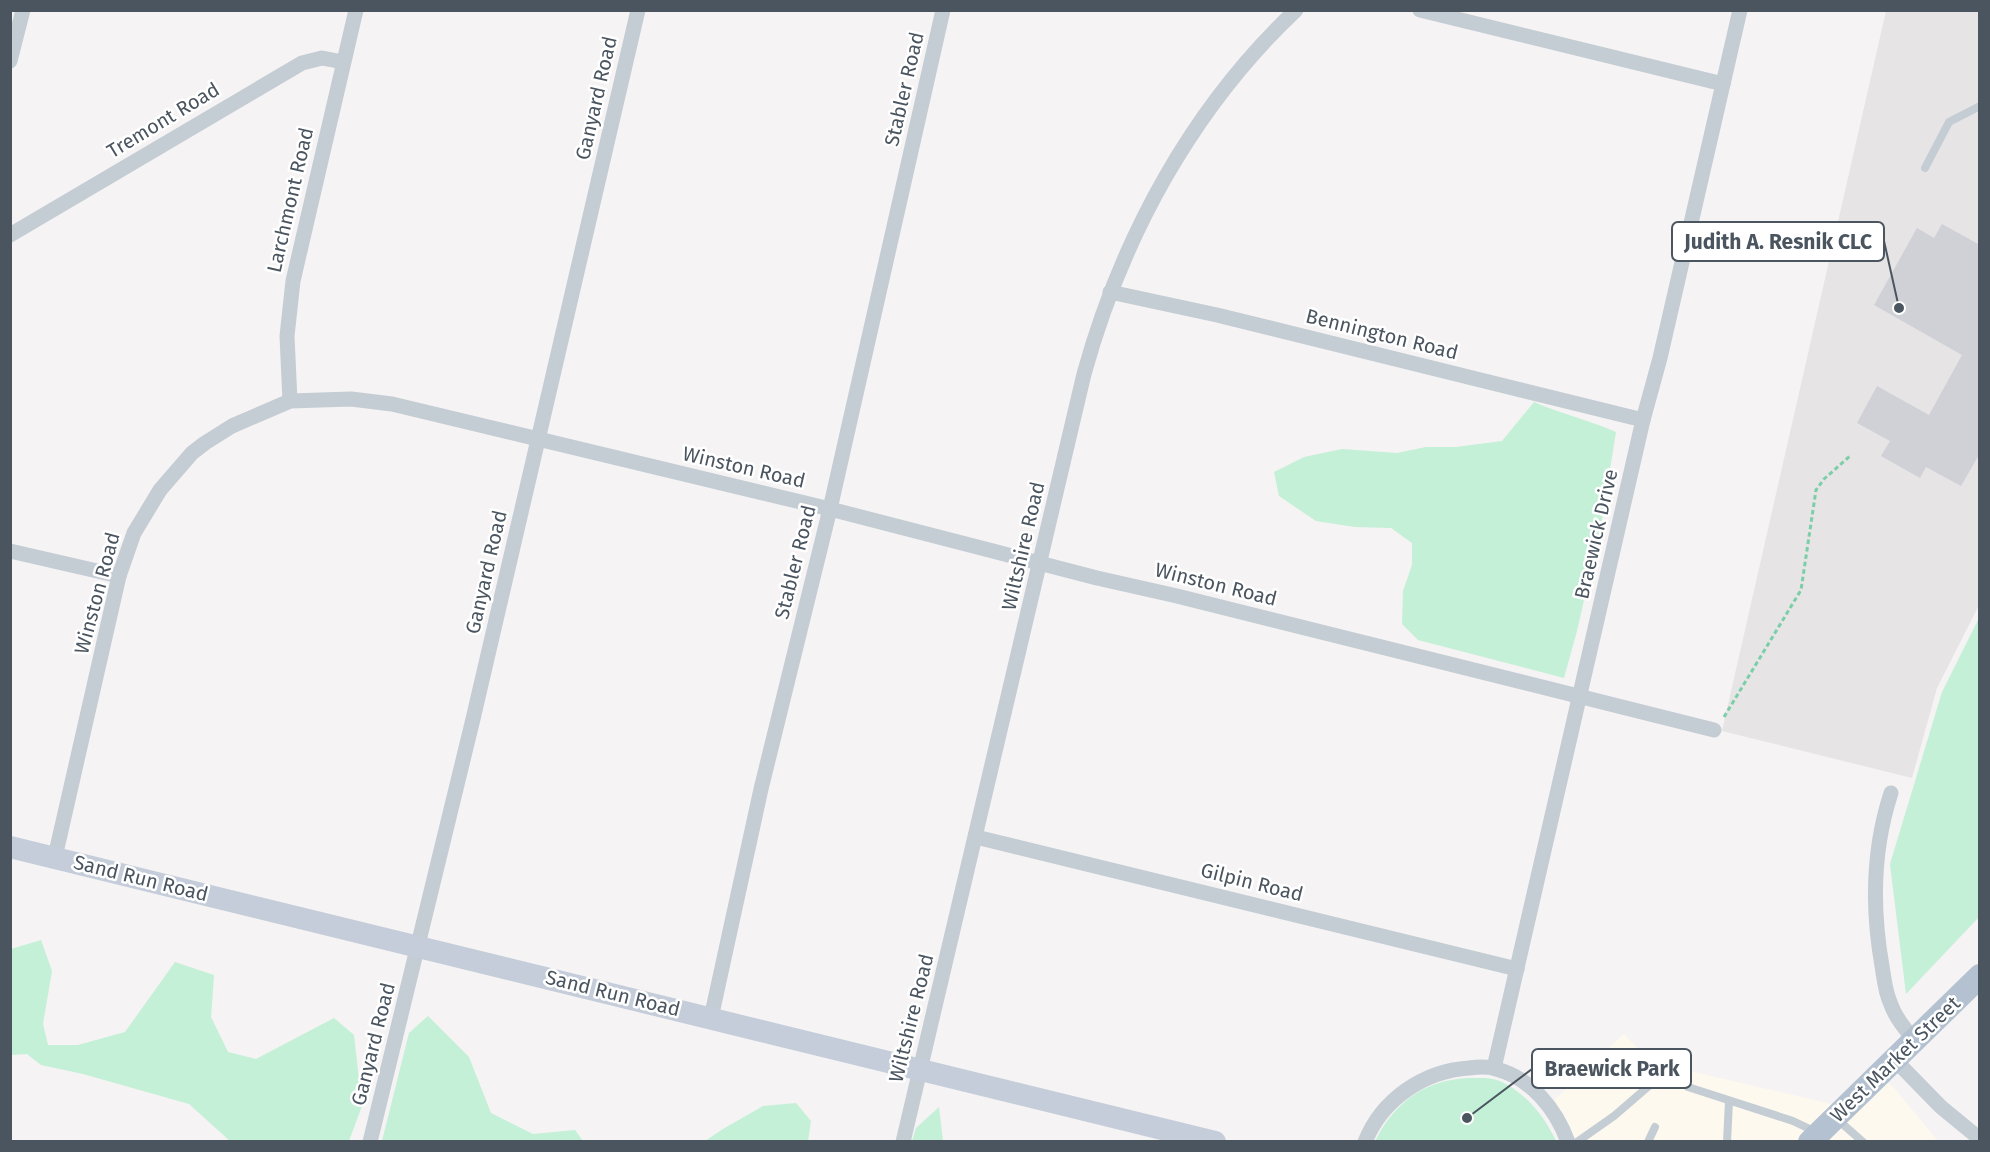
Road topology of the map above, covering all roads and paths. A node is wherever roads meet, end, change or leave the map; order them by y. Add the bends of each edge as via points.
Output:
1 (23, 10) edge
2 (356, 10) edge
3 (638, 10) edge
4 (943, 10) edge
5 (1296, 10) edge
6 (1420, 10) edge
7 (1740, 10) edge
8 (10, 61) edge
9 (343, 62) junction
10 (1723, 84) junction
11 (1980, 106) edge
12 (1924, 168) dead end
13 (10, 235) edge
14 (1110, 292) junction
15 (290, 401) junction
16 (1643, 420) junction
17 (537, 439) junction
18 (1851, 454) dead end
19 (830, 509) junction
20 (10, 551) edge
21 (1040, 563) junction
22 (119, 576) junction
23 (1581, 696) junction
24 (1714, 730) joint
25 (1891, 793) dead end
26 (976, 837) junction
27 (10, 847) edge
28 (54, 858) junction
29 (419, 945) junction
30 (1517, 969) junction
31 (1980, 976) edge
32 (711, 1018) junction
33 (1915, 1041) junction
34 (1895, 1060) junction
35 (920, 1068) junction
36 (1494, 1068) junction
37 (1657, 1079) dead end
38 (1688, 1087) dead end
39 (1730, 1101) junction
40 (1655, 1127) dead end
41 (1821, 1131) edge
42 (1980, 1139) edge
43 (370, 1142) edge
44 (903, 1142) edge
45 (1215, 1142) edge
46 (1365, 1142) edge
47 (1568, 1142) edge
48 (1577, 1142) edge
49 (1648, 1142) edge
50 (1727, 1142) edge
51 (1863, 1142) edge

1 - 8 street
2 - 9 street, Larchmont Road
3 - 17 street, Ganyard Road
4 - 19 street, Stabler Road
5 - 14 street, Wiltshire Road via 1232,78 1181,151 1136,231
6 - 10 street
7 - 10 street, Braewick Drive
9 - 13 street, Tremont Road via 322,58 302,63
9 - 15 street, Larchmont Road via 292,281 287,336
10 - 16 street, Braewick Drive
11 - 12 lane via 1949,122
14 - 16 street, Bennington Road
14 - 21 street, Wiltshire Road via 1084,374
15 - 17 street, Winston Road via 365,400
15 - 22 street, Winston Road via 232,426 192,453 170,476 145,514
16 - 23 street, Braewick Drive
17 - 19 street, Winston Road
17 - 29 street, Ganyard Road
18 - 24 path via 1816,490 1801,590
19 - 21 street, Winston Road
19 - 32 street, Stabler Road via 761,789
20 - 22 street
21 - 23 street, Winston Road
21 - 26 street, Wiltshire Road
22 - 28 street, Winston Road
23 - 24 street, Winston Road
23 - 30 street, Braewick Drive
25 - 33 street via 1876,875 1878,946 1890,1004
26 - 30 street, Gilpin Road
26 - 35 street, Wiltshire Road
27 - 28 street, Sand Run Road
28 - 29 street, Sand Run Road
29 - 32 street, Sand Run Road
29 - 43 street, Ganyard Road
30 - 36 street, Braewick Drive
31 - 33 main road, West Market Street
32 - 35 street, Sand Run Road
33 - 34 main road, West Market Street
34 - 41 main road, West Market Street
34 - 42 street via 1941,1107
35 - 44 street, Wiltshire Road
35 - 45 street, Sand Run Road
36 - 46 street via 1459,1068 1410,1087 1376,1120
36 - 47 street via 1536,1092 1561,1123
37 - 48 lane
38 - 39 lane
39 - 41 lane
39 - 50 lane
40 - 49 lane
41 - 51 lane

